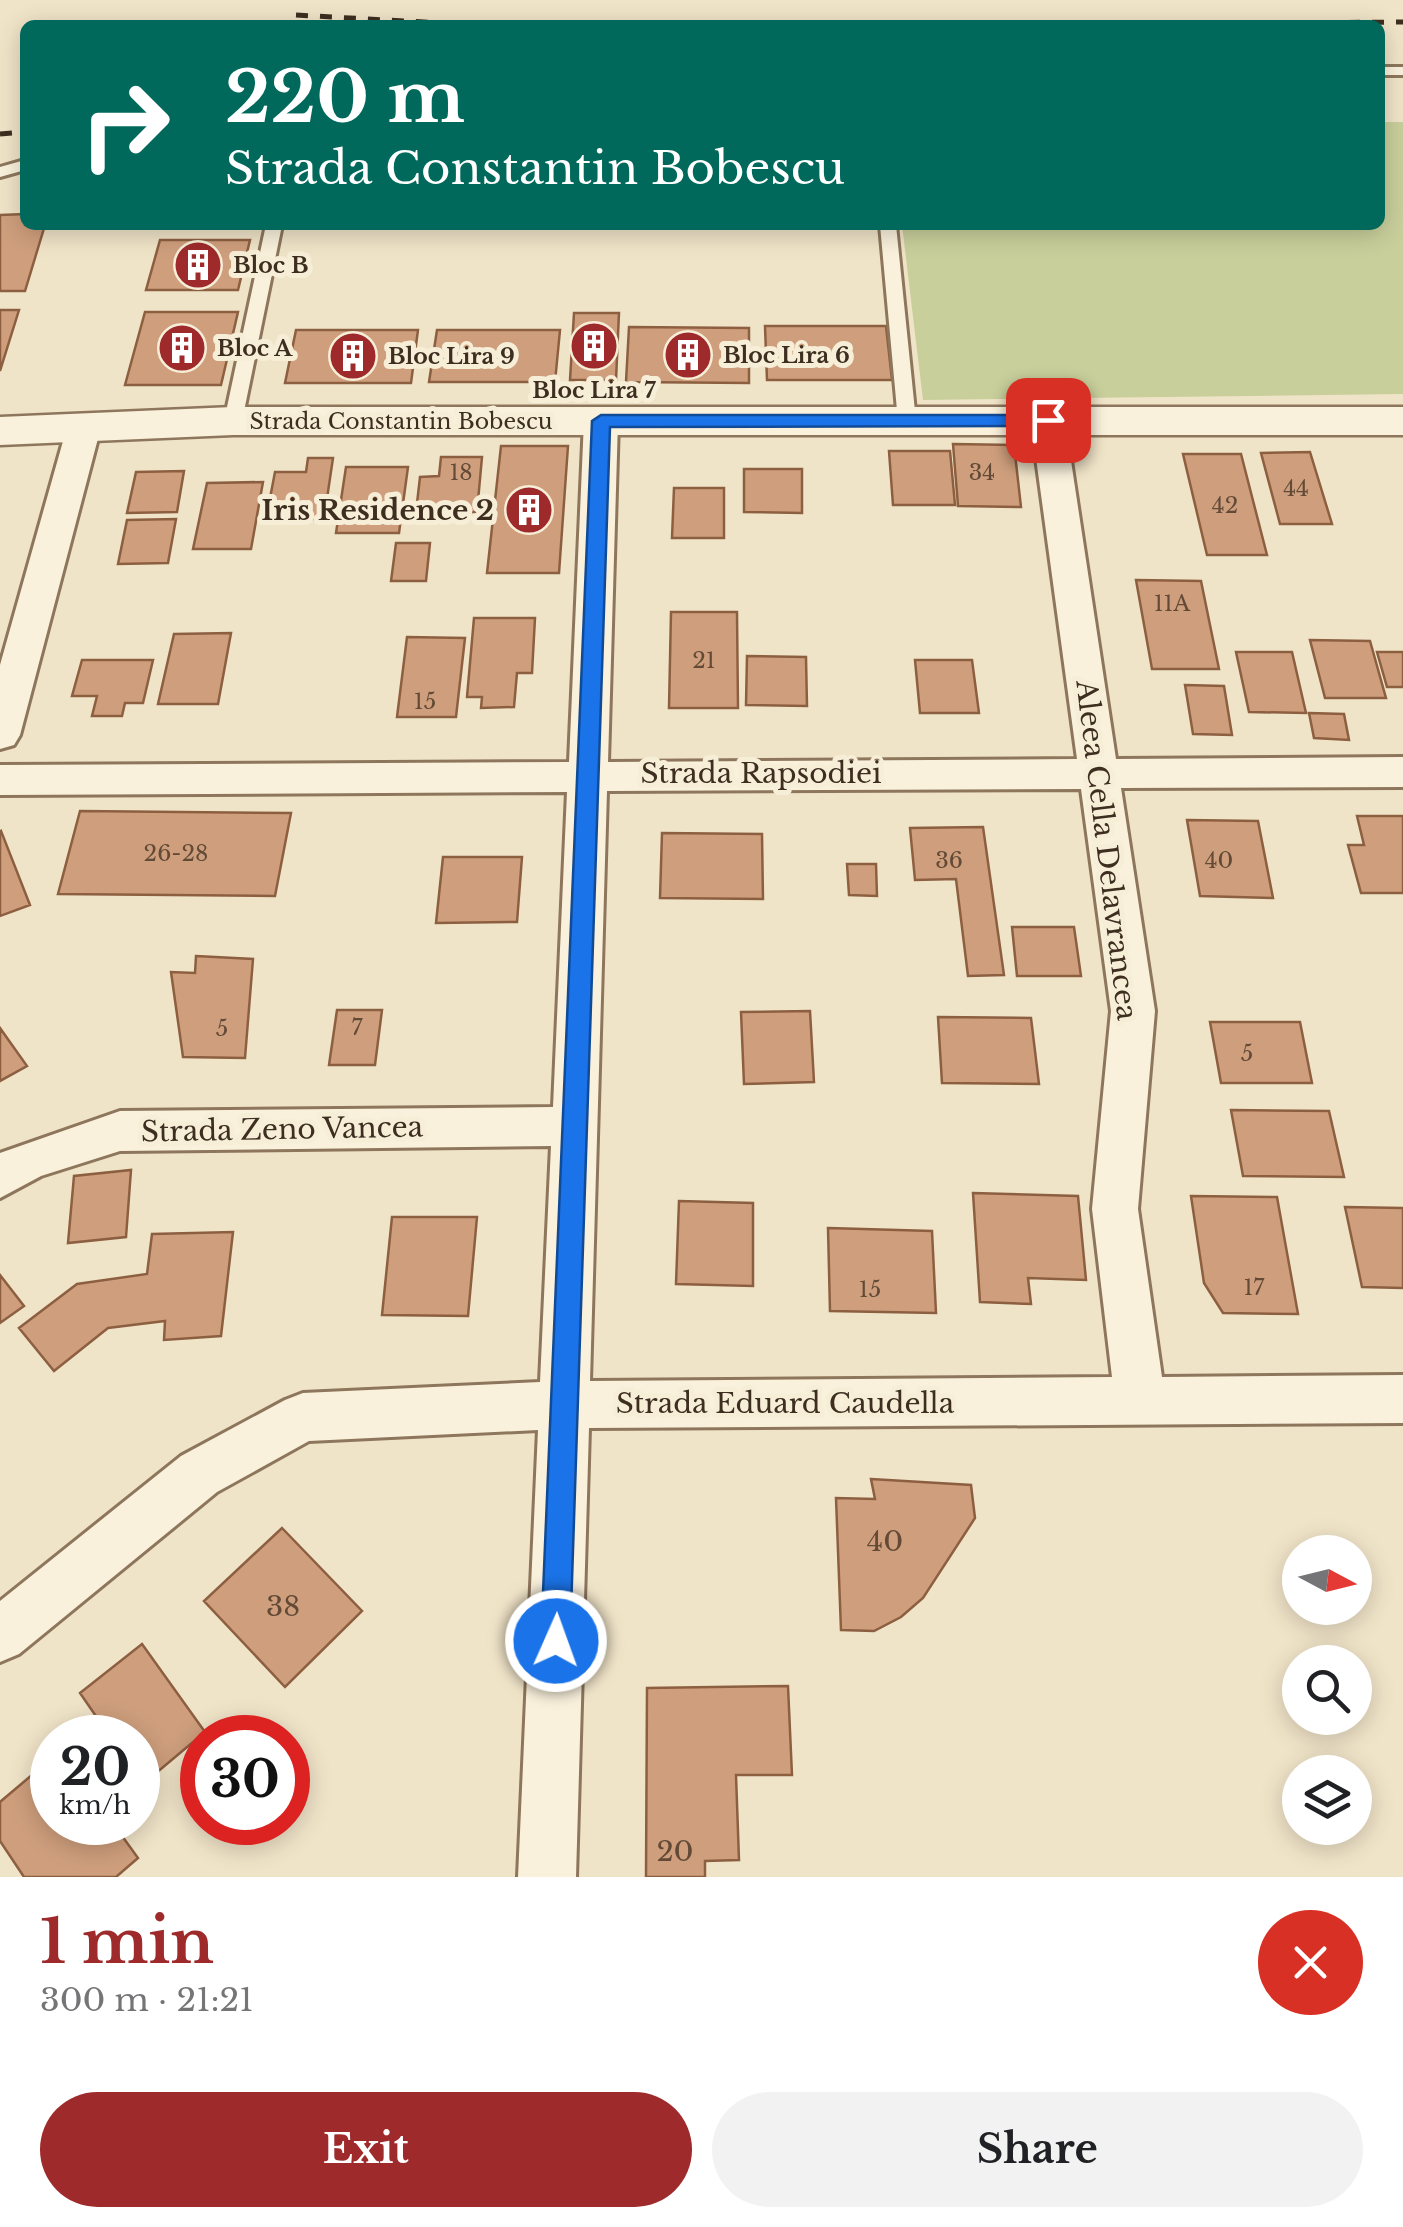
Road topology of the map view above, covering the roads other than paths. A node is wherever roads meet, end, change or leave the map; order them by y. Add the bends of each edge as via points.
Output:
1 (273, 230) edge
2 (888, 230) edge
3 (907, 420) junction
4 (1048, 420) junction
5 (233, 421) junction
6 (601, 421) junction
7 (1403, 421) edge
8 (84, 427) junction
9 (0, 430) edge
10 (0, 734) edge
11 (1099, 772) junction
12 (1403, 772) edge
13 (588, 774) junction
14 (0, 780) edge
15 (575, 1126) junction
16 (0, 1178) edge
17 (1403, 1399) edge
18 (1140, 1400) junction
19 (564, 1404) junction
20 (0, 1636) edge
21 (546, 1877) edge

1 - 5 lane
2 - 3 lane
3 - 4 street, Strada Constantin Bobescu
3 - 6 street, Strada Constantin Bobescu
4 - 7 street, Strada Constantin Bobescu
4 - 11 street, Aleea Cella Delavrancea
5 - 6 street, Strada Constantin Bobescu
5 - 8 street, Strada Constantin Bobescu
6 - 13 street
8 - 9 street, Strada Constantin Bobescu
8 - 10 street
11 - 12 street, Strada Rapsodiei
11 - 13 street, Strada Rapsodiei
11 - 18 street, Aleea Cella Delavrancea via 1133,1011 1115,1209
13 - 14 street, Strada Rapsodiei
13 - 15 street
15 - 16 street, Strada Zeno Vancea via 120,1131 26,1160
15 - 19 street
17 - 18 street, Strada Eduard Caudella
18 - 19 street, Strada Eduard Caudella
19 - 20 street, Strada Eduard Caudella via 303,1416 199,1474
19 - 21 street

